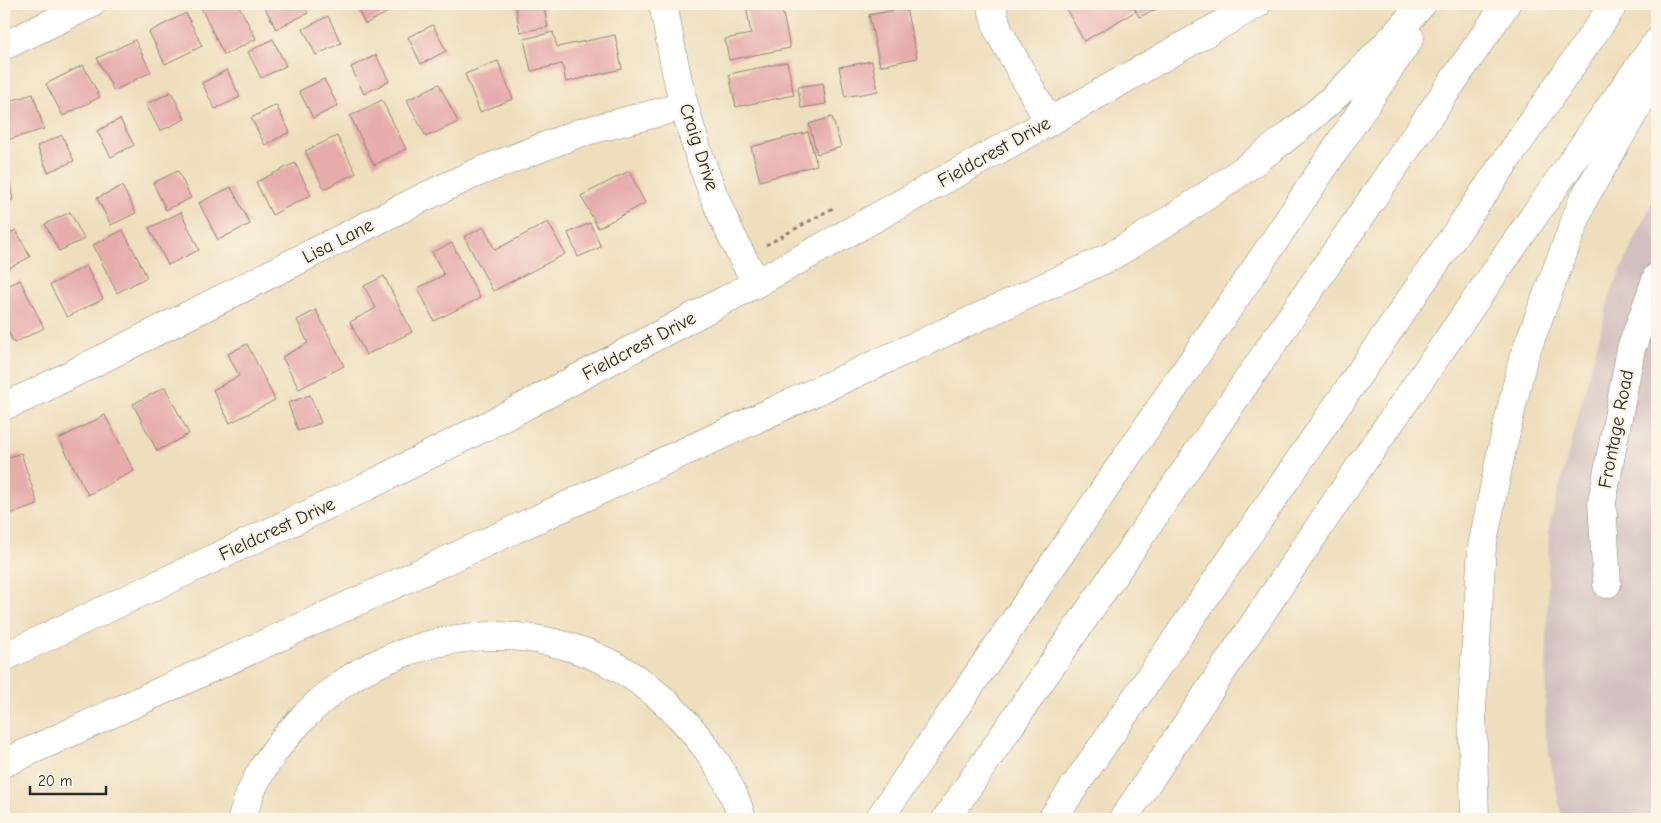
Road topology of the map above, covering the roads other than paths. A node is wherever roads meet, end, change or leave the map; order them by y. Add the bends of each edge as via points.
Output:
1 (91, 4) edge
2 (663, 4) edge
3 (991, 4) edge
4 (1257, 4) edge
5 (1422, 4) edge
6 (1434, 4) edge
7 (1506, 4) edge
8 (1614, 4) edge
9 (1657, 42) edge
10 (4, 46) edge
11 (1657, 73) edge
12 (684, 106) junction
13 (1049, 122) junction
14 (1657, 278) edge
15 (757, 283) junction
16 (4, 406) edge
17 (1608, 584) dead end
18 (4, 657) edge
19 (4, 763) edge
20 (242, 819) edge
21 (742, 819) edge
22 (879, 819) edge
23 (946, 819) edge
24 (1052, 819) edge
25 (1123, 819) edge
26 (1475, 819) edge

1 - 10 main road
2 - 12 main road, Craig Drive
3 - 13 main road via 998,30
4 - 13 main road, Fieldcrest Drive
5 - 19 main road via 1394,37 1309,120 1242,172 1110,257
6 - 22 main road
7 - 23 main road
8 - 24 main road
9 - 25 main road via 1360,466
11 - 26 main road via 1583,200 1523,359 1482,547 1472,709
12 - 15 main road, Craig Drive via 708,179
12 - 16 main road, Lisa Lane via 578,133 476,173
13 - 15 main road, Fieldcrest Drive
14 - 17 main road, Frontage Road via 1631,349 1602,502
15 - 18 main road, Fieldcrest Drive via 366,487
20 - 21 main road via 251,793 279,746 297,724 348,680 377,663 412,650 447,640 478,636 516,636 580,650 638,679 674,709 700,738 728,782

